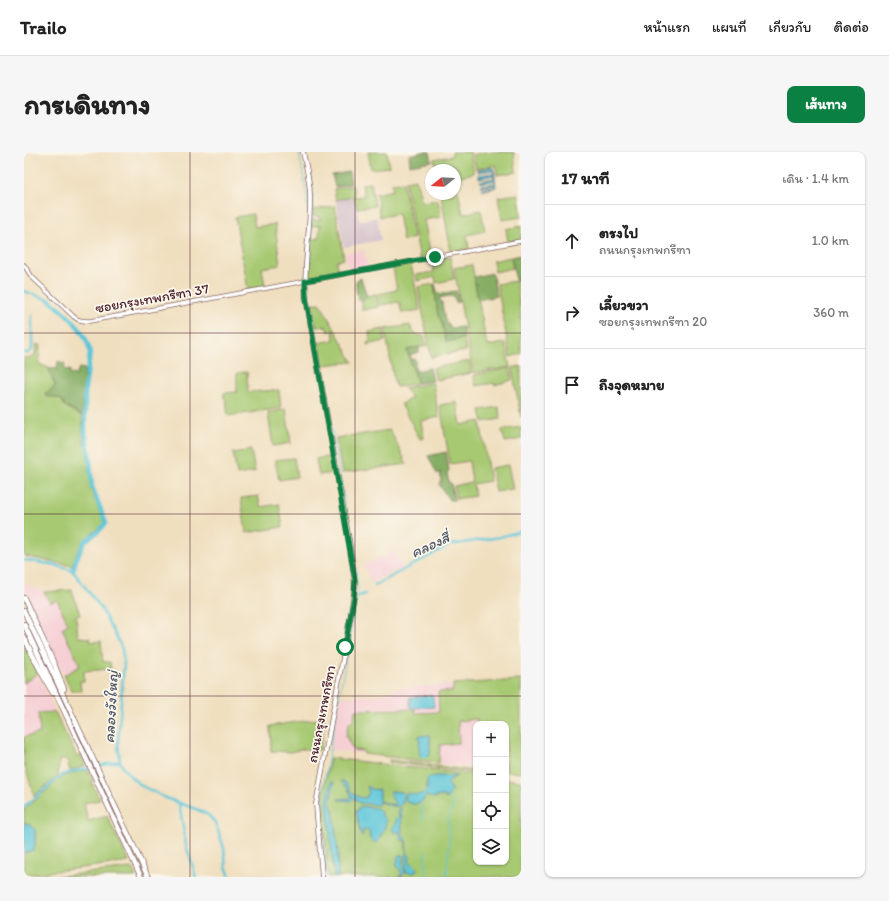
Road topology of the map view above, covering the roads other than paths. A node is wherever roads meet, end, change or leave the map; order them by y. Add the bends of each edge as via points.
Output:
1 (303, 152) edge
2 (521, 241) edge
3 (24, 265) edge
4 (308, 281) junction
5 (24, 598) edge
6 (24, 611) edge
7 (24, 624) edge
8 (24, 637) edge
9 (65, 699) junction
10 (60, 702) junction
11 (141, 877) edge
12 (148, 877) edge
13 (322, 877) edge

1 - 4 main road, ถนนกรุงเทพกรีฑา via 310,197
2 - 4 street, ซอยกรุงเทพกรีฑา 37
3 - 4 street, ซอยกรุงเทพกรีฑา 37 via 32,277 77,320 84,321
4 - 13 main road, ถนนกรุงเทพกรีฑา via 306,298 355,586 316,804
5 - 9 main road via 61,680
6 - 9 main road
7 - 10 main road
8 - 10 main road
9 - 12 main road
10 - 11 main road

